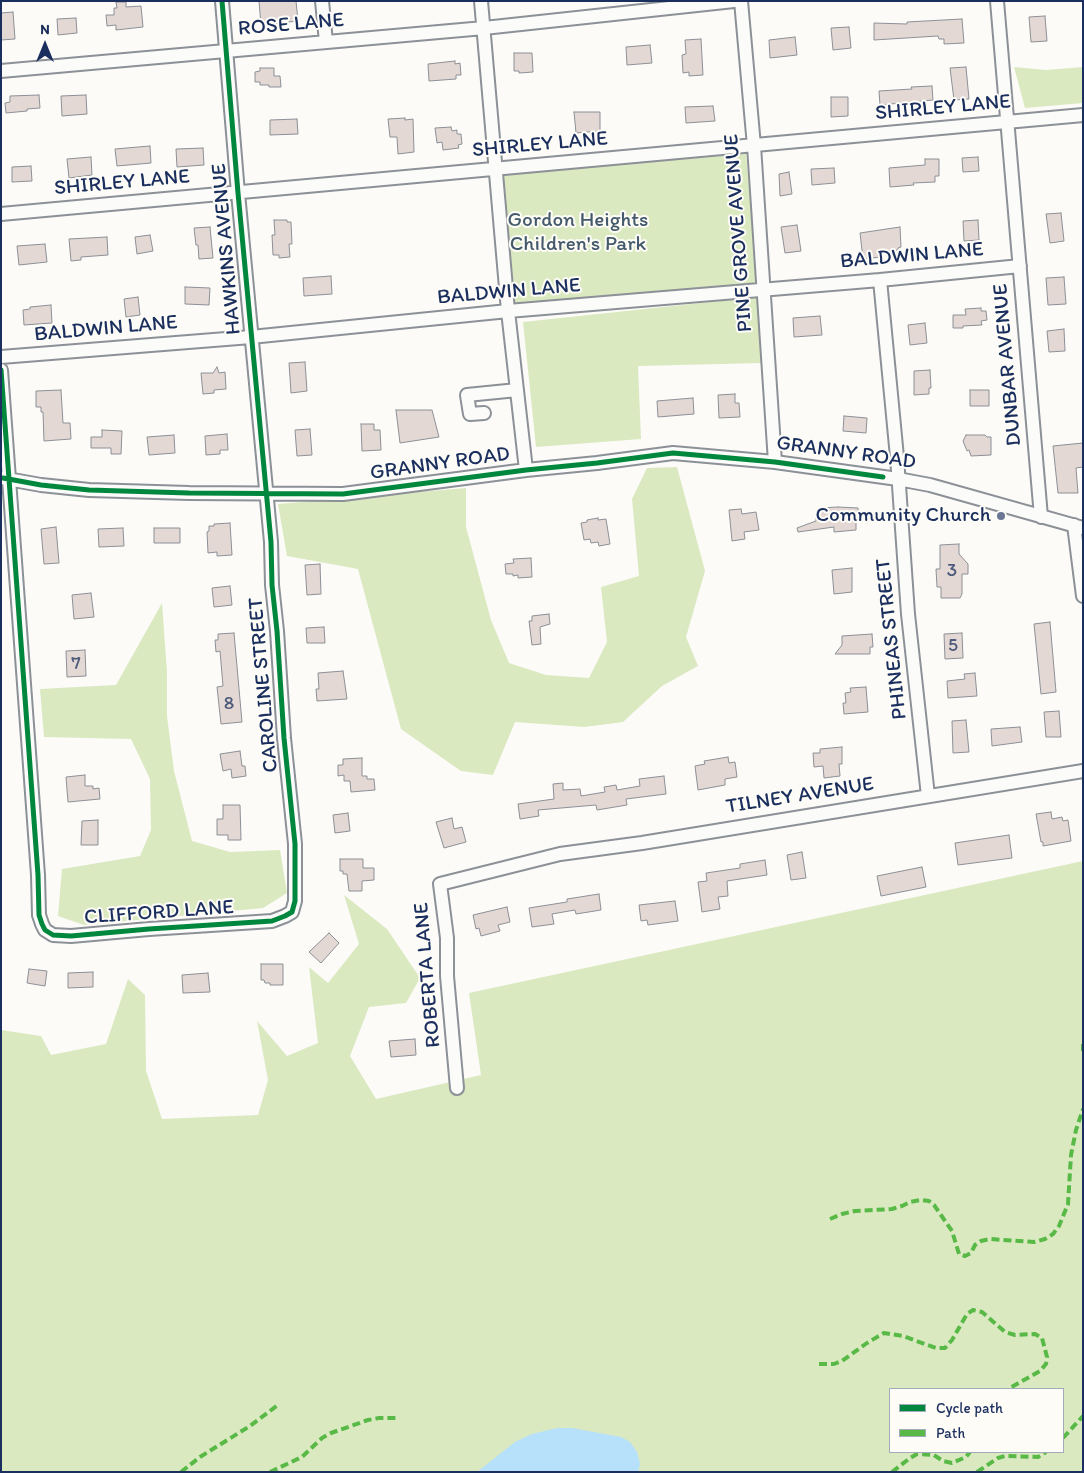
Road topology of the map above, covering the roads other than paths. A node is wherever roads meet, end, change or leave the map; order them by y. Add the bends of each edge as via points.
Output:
1 (222, 1) edge
2 (322, 1) edge
3 (481, 1) edge
4 (734, 1) edge
5 (741, 1) edge
6 (997, 1) edge
7 (484, 28) junction
8 (326, 42) junction
9 (227, 51) junction
10 (1, 71) edge
11 (1083, 115) edge
12 (1006, 122) junction
13 (754, 146) junction
14 (496, 169) junction
15 (238, 193) junction
16 (1, 214) edge
17 (1020, 266) junction
18 (880, 280) junction
19 (764, 289) junction
20 (508, 311) junction
21 (251, 337) junction
22 (1, 357) edge
23 (1, 370) edge
24 (517, 390) junction
25 (484, 413) dead end
26 (776, 462) junction
27 (526, 470) junction
28 (5, 478) edge
29 (898, 479) junction
30 (266, 494) junction
31 (1041, 517) junction
32 (1078, 526) edge
33 (1083, 596) edge
34 (1083, 771) edge
35 (928, 796) junction
36 (524, 863) joint
37 (296, 873) joint
38 (457, 1088) dead end

1 - 9 street, HAWKINS AVENUE
2 - 8 street
3 - 7 street
4 - 7 street, ROSE LANE
5 - 13 street, PINE GROVE AVENUE
6 - 12 street, DUNBAR AVENUE
7 - 8 street, ROSE LANE
7 - 14 street
8 - 9 street, ROSE LANE
9 - 10 street, ROSE LANE
9 - 15 street, HAWKINS AVENUE
11 - 12 street, SHIRLEY LANE
12 - 13 street, SHIRLEY LANE
12 - 17 street, DUNBAR AVENUE
13 - 14 street, SHIRLEY LANE
13 - 19 street, PINE GROVE AVENUE
14 - 15 street, SHIRLEY LANE
14 - 20 street
15 - 16 street, SHIRLEY LANE
15 - 21 street, HAWKINS AVENUE
17 - 18 street, BALDWIN LANE
17 - 31 street, DUNBAR AVENUE
18 - 19 street, BALDWIN LANE
18 - 29 street, PHINEAS STREET
19 - 20 street, BALDWIN LANE
19 - 26 street, PINE GROVE AVENUE
20 - 21 street, BALDWIN LANE
20 - 24 street
21 - 22 street, BALDWIN LANE
21 - 30 street, HAWKINS AVENUE
23 - 28 street
24 - 25 street via 468,395 470,414
24 - 27 street
26 - 27 street, GRANNY ROAD via 673,453
26 - 29 street, GRANNY ROAD
27 - 30 street, GRANNY ROAD via 343,494
28 - 30 street, GRANNY ROAD via 89,490
28 - 37 street, CLIFFORD LANE via 40,915 45,930 52,935 71,936 272,921 292,912
29 - 31 street, GRANNY ROAD
29 - 35 street, PHINEAS STREET via 908,614
30 - 37 street, CAROLINE STREET
31 - 32 street, GRANNY ROAD
32 - 33 street
34 - 35 street, TILNEY AVENUE
35 - 36 street, TILNEY AVENUE via 560,854
36 - 38 street, ROBERTA LANE via 440,884

